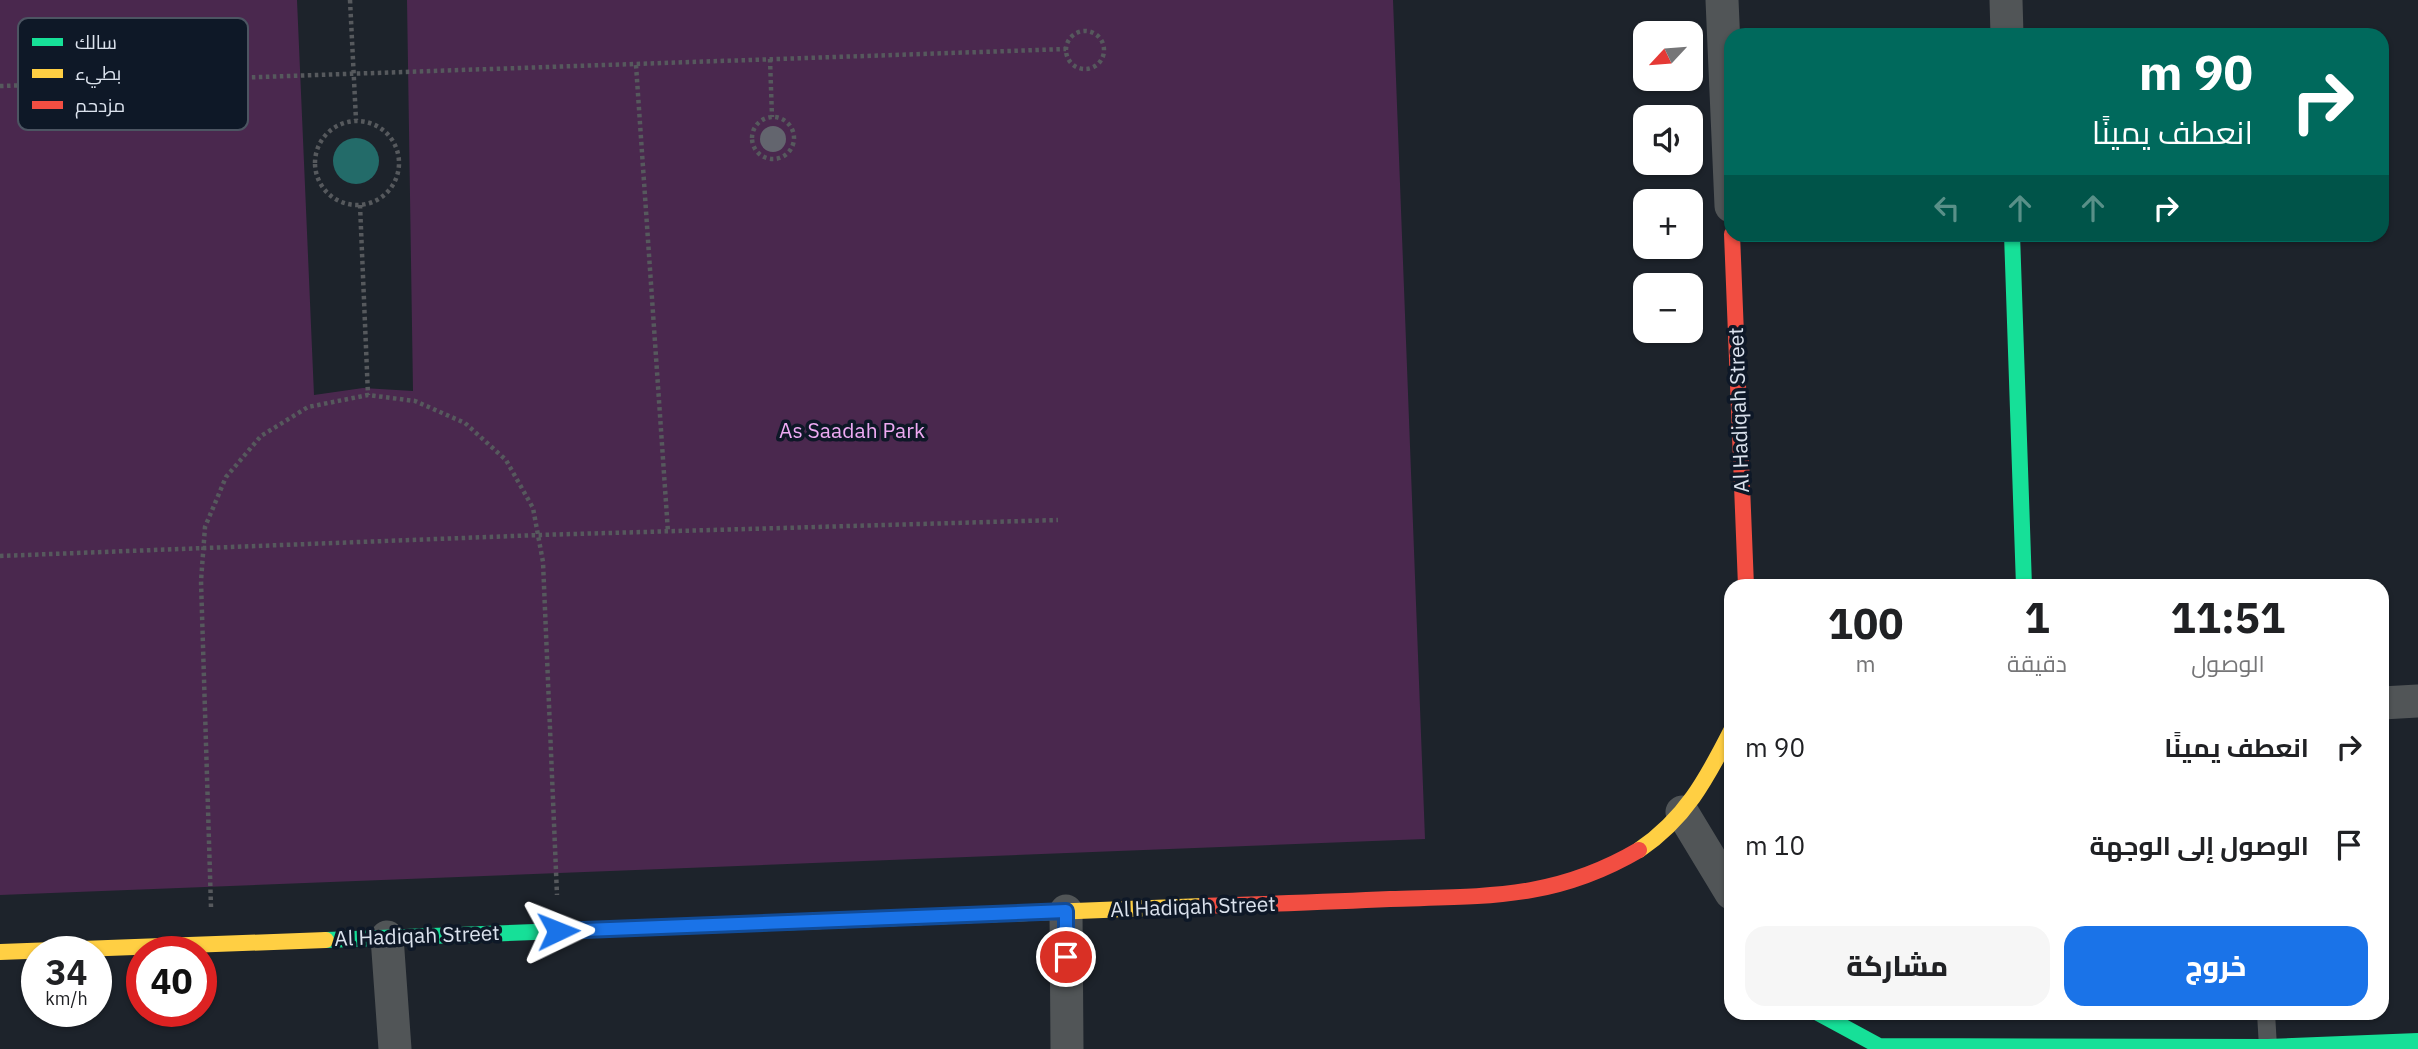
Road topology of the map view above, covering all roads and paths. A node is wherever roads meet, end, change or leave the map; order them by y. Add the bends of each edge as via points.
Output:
1 (350, 0) edge
2 (1722, 0) edge
3 (2006, 0) edge
4 (2007, 28) edge
5 (1724, 39) edge
6 (1066, 49) junction
7 (770, 59) junction
8 (636, 64) junction
9 (353, 74) junction
10 (248, 78) edge
11 (18, 85) edge
12 (0, 86) edge
13 (772, 117) junction
14 (356, 120) junction
15 (360, 205) junction
16 (1732, 242) edge
17 (2012, 242) edge
18 (368, 395) junction
19 (1058, 520) dead end
20 (668, 532) junction
21 (538, 535) junction
22 (204, 548) junction
23 (0, 556) edge
24 (1746, 579) edge
25 (2024, 579) edge
26 (2418, 701) edge
27 (2389, 703) edge
28 (1724, 744) edge
29 (1682, 812) junction
30 (1724, 881) edge
31 (1066, 911) junction
32 (558, 931) junction
33 (213, 936) edge
34 (387, 937) junction
35 (217, 944) edge
36 (126, 947) edge
37 (0, 952) edge
38 (1831, 1020) edge
39 (2266, 1020) edge
40 (2413, 1044) edge
41 (2268, 1047) junction
42 (396, 1049) edge
43 (1067, 1049) edge

1 - 9 path
2 - 5 street
3 - 4 street
6 - 6 path via 1073,66 1085,69 1101,61 1104,49 1099,38 1088,31 1070,37
6 - 7 path
7 - 8 path
7 - 13 path
8 - 9 path
8 - 20 path
9 - 10 path
9 - 14 path
11 - 12 path
13 - 13 path via 755,127 752,139 758,153 770,159 784,157 794,139 790,126
14 - 15 path via 369,122 391,137 399,163 390,190 379,200
14 - 15 path via 329,130 320,140 314,166 325,192 337,201
15 - 18 path
16 - 24 street, Al Hadiqah Street
17 - 25 street
18 - 21 path via 415,401 465,423 506,460 533,508
18 - 22 path via 308,407 261,436 226,477 205,527
19 - 20 path
20 - 21 path
21 - 22 path
21 - 32 path via 543,562
22 - 23 path
22 - 33 path via 201,581
26 - 27 street
28 - 29 street, Al Hadiqah Street
29 - 30 street
29 - 31 street, Al Hadiqah Street via 1666,830 1622,859 1535,891
31 - 32 street, Al Hadiqah Street
31 - 43 street
32 - 34 street, Al Hadiqah Street
34 - 35 street, Al Hadiqah Street
34 - 42 street
36 - 37 street, Al Hadiqah Street
38 - 41 street via 1879,1046
39 - 41 lane
40 - 41 street

